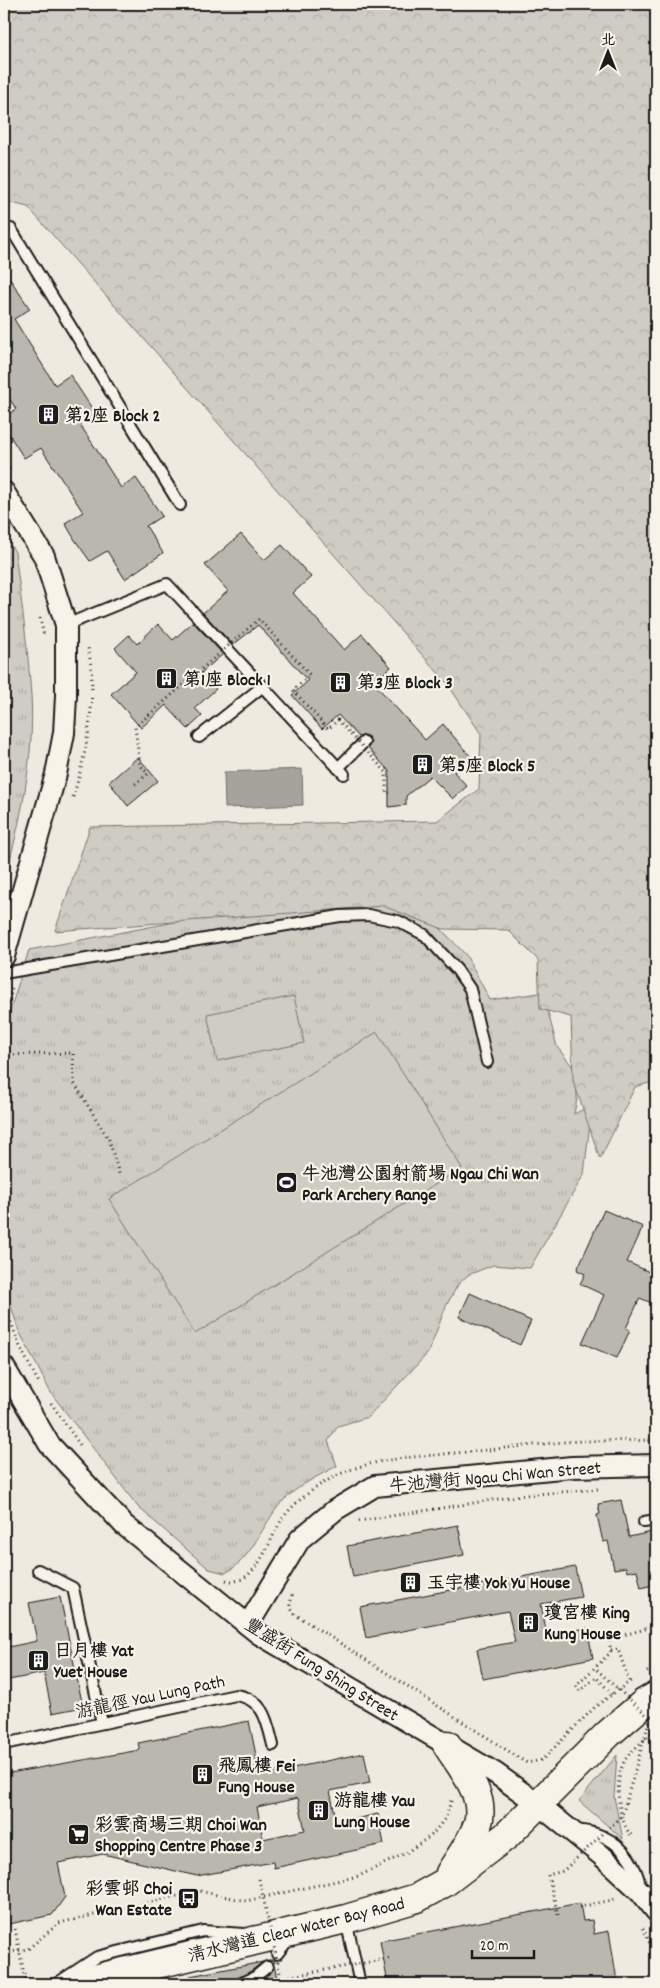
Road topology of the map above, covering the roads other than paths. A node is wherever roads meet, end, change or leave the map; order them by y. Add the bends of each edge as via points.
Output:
1 (4, 229) edge
2 (4, 492) edge
3 (180, 505) dead end
4 (66, 625) junction
5 (262, 686) junction
6 (199, 737) dead end
7 (364, 742) dead end
8 (4, 956) edge
9 (4, 973) edge
10 (487, 1062) dead end
11 (4, 1367) edge
12 (656, 1465) edge
13 (656, 1520) edge
14 (644, 1522) dead end
15 (38, 1570) dead end
16 (248, 1624) junction
17 (656, 1696) edge
18 (102, 1723) junction
19 (4, 1744) edge
20 (273, 1745) dead end
21 (447, 1745) junction
22 (538, 1804) junction
23 (444, 1883) junction
24 (656, 1911) edge
25 (346, 1919) junction
26 (270, 1946) junction
27 (267, 1967) dead end
28 (56, 1984) edge
29 (73, 1984) edge
30 (240, 1984) edge
31 (360, 1984) edge

1 - 3 lane via 11,229
2 - 4 street via 44,556
4 - 5 lane via 167,584
4 - 8 street via 64,733 56,774
5 - 6 lane
5 - 7 lane via 341,771
9 - 10 lane via 340,916 368,915 398,921 425,934 457,970 470,989
11 - 16 street, 豐盛街 Fung Shing Street via 49,1444 124,1525
12 - 16 street, 牛池灣街 Ngau Chi Wan Street via 572,1467 375,1486 335,1510 300,1539
13 - 14 lane
15 - 18 lane via 74,1588
16 - 21 street, 豐盛街 Fung Shing Street via 259,1634
17 - 22 main road, 清水灣道 Clear Water Bay Road via 608,1734
18 - 19 lane, 游龍徑 Yau Lung Path
18 - 20 lane, 游龍徑 Yau Lung Path via 236,1695 250,1699 261,1708
21 - 22 street, 豐盛街 Fung Shing Street via 495,1773
21 - 23 main road via 477,1796 479,1822
22 - 23 main road, 清水灣道 Clear Water Bay Road via 506,1836
22 - 24 street, 豐盛街 Fung Shing Street via 641,1892
23 - 25 main road, 清水灣道 Clear Water Bay Road via 417,1898
25 - 26 main road, 清水灣道 Clear Water Bay Road via 294,1932
25 - 31 lane
26 - 28 lane via 235,1932 203,1931 96,1957
26 - 29 main road, 清水灣道 Clear Water Bay Road
27 - 30 lane

